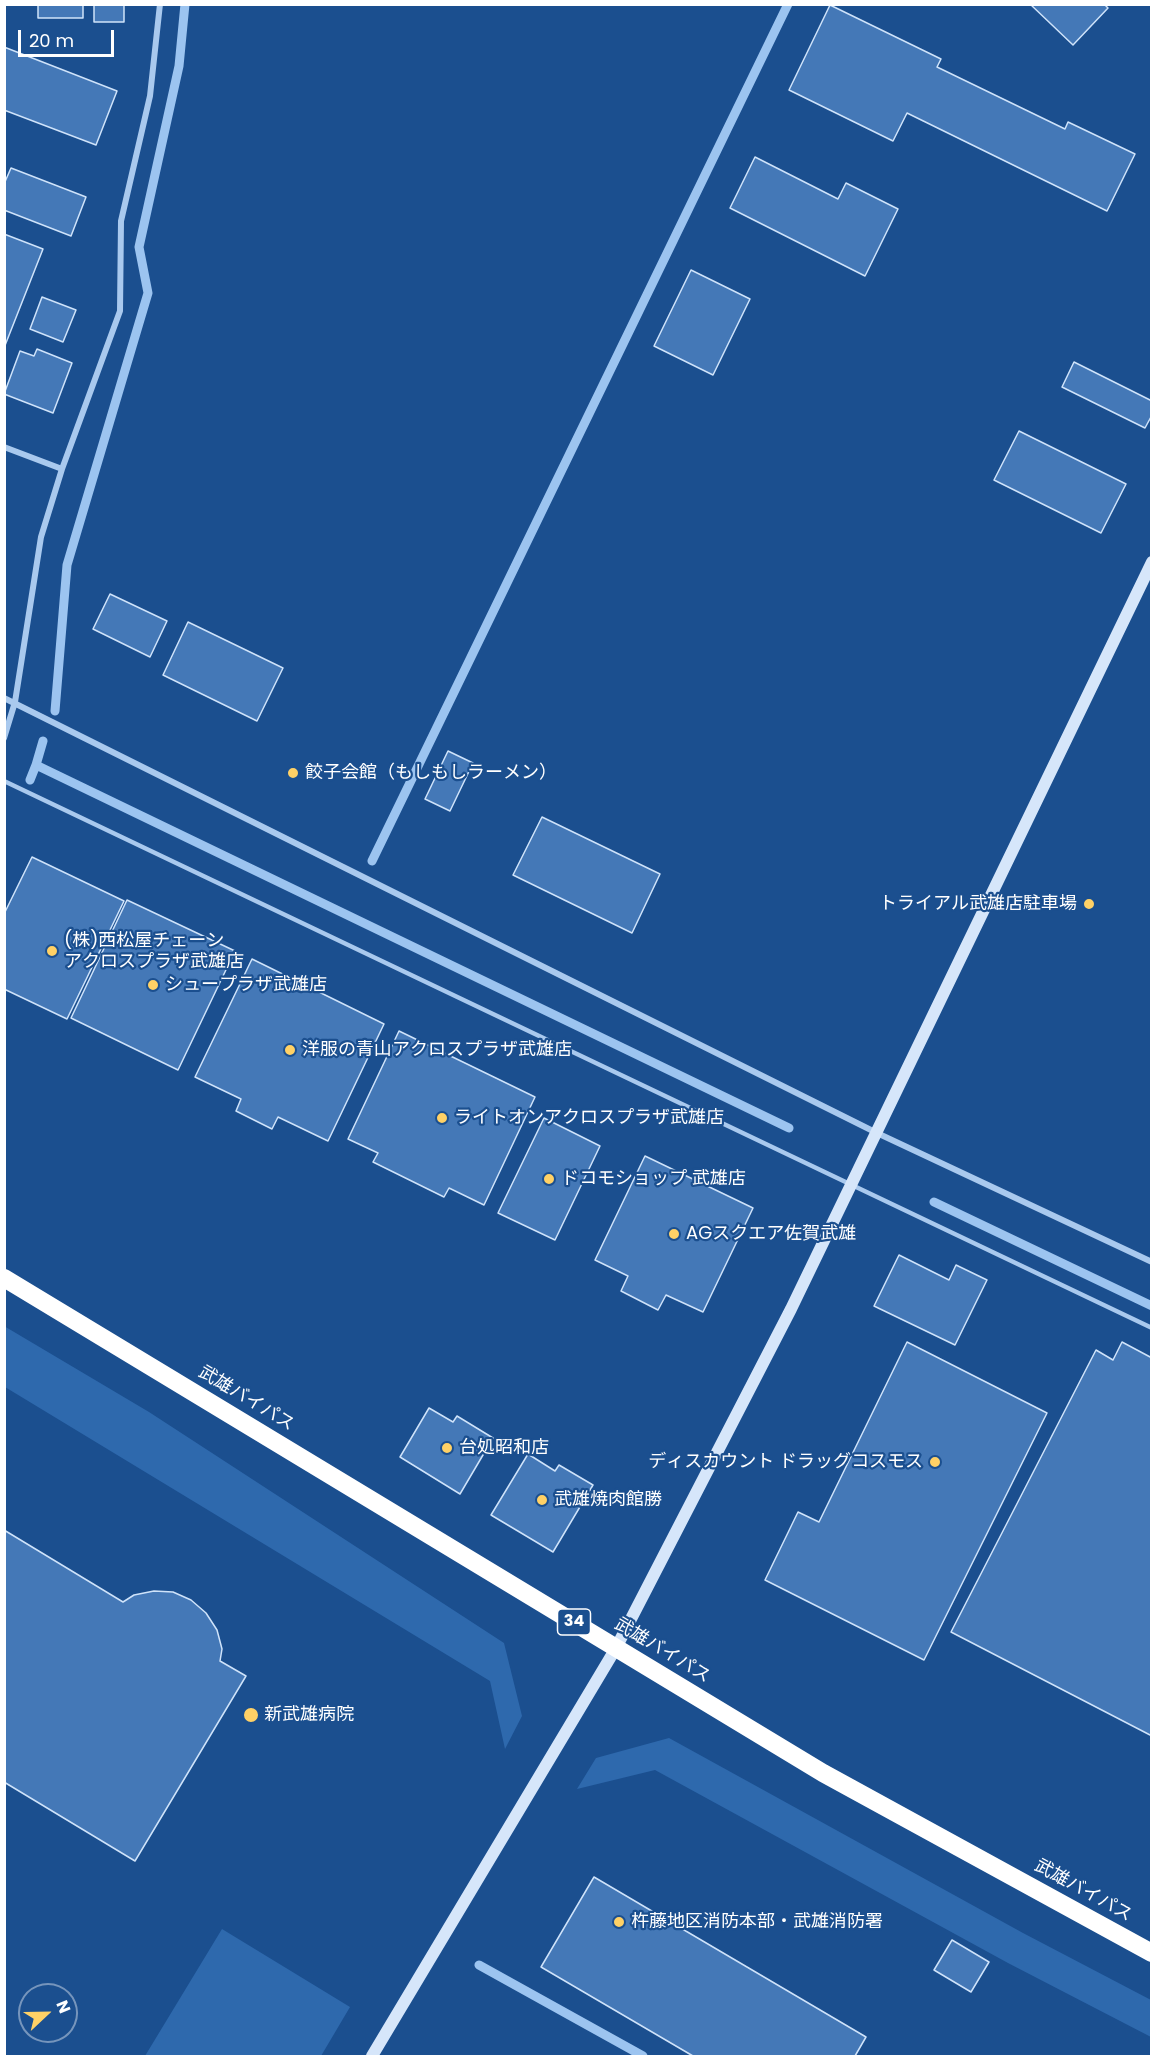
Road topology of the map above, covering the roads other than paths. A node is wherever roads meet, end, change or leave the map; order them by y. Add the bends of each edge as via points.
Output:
1 (160, 4) edge
2 (4, 447) edge
3 (62, 469) junction
4 (1152, 562) edge
5 (4, 698) edge
6 (15, 702) junction
7 (4, 738) edge
8 (4, 782) edge
9 (877, 1133) junction
10 (850, 1186) junction
11 (1152, 1262) edge
12 (4, 1278) edge
13 (1152, 1328) edge
14 (616, 1648) junction
15 (1152, 1953) edge
16 (372, 2056) edge

1 - 3 street via 150,96 121,220 120,311
2 - 3 street
3 - 6 street via 41,537
4 - 9 street
5 - 6 street
6 - 7 street
6 - 9 street
8 - 10 lane
9 - 10 street
9 - 11 street
10 - 13 lane
10 - 14 street
12 - 14 highway, 武雄バイパス / 34
14 - 15 highway, 武雄バイパス / 34 via 823,1773
14 - 16 street

